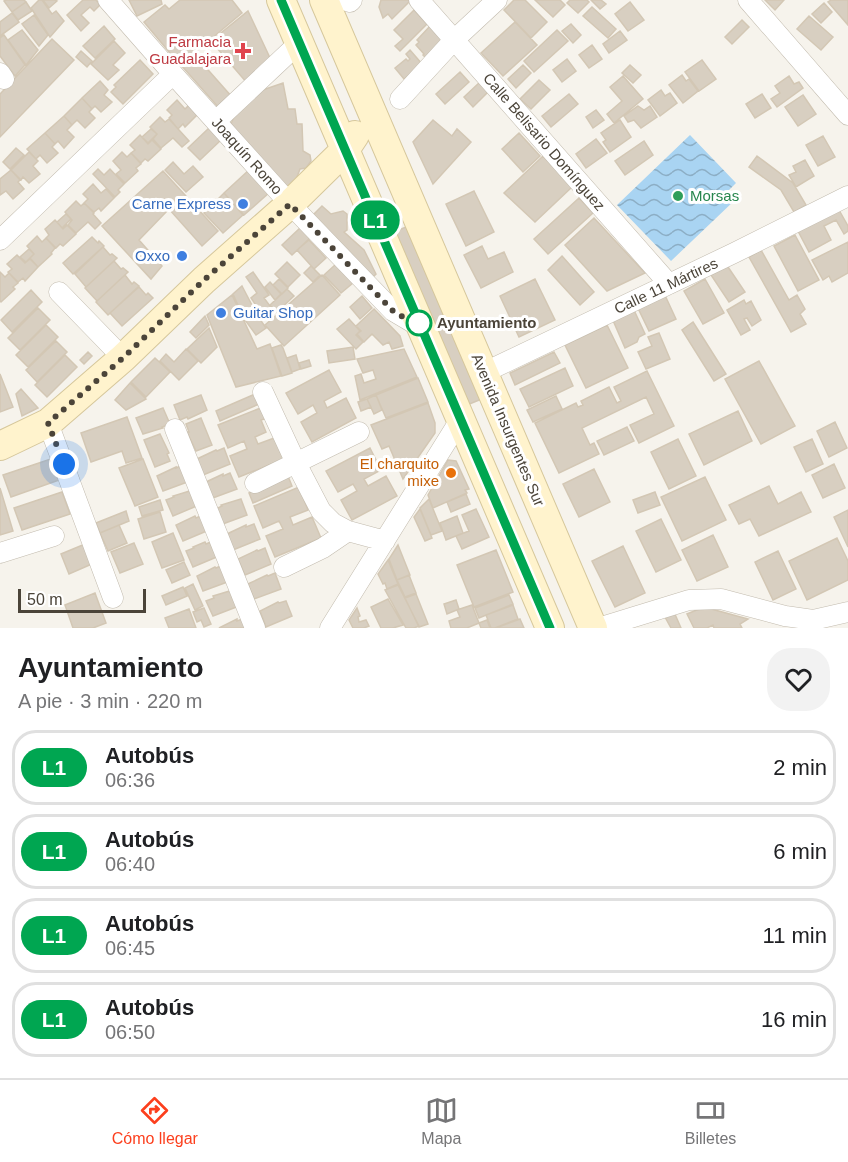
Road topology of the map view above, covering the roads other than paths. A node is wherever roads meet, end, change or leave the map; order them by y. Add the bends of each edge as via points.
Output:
1 (108, 0) edge
2 (281, 0) edge
3 (324, 0) edge
4 (344, 0) edge
5 (352, 0) edge
6 (418, 0) edge
7 (497, 0) edge
8 (748, 0) edge
9 (454, 40) junction
10 (299, 43) junction
11 (173, 75) junction
12 (400, 99) dead end
13 (372, 111) junction
14 (848, 115) edge
15 (216, 121) junction
16 (345, 150) junction
17 (846, 200) edge
18 (290, 204) junction
19 (0, 240) edge
20 (669, 284) junction
21 (59, 292) dead end
22 (420, 327) junction
23 (123, 358) junction
24 (483, 373) junction
25 (263, 392) dead end
26 (460, 420) junction
27 (48, 423) junction
28 (175, 429) dead end
29 (359, 432) dead end
30 (0, 446) edge
31 (296, 464) junction
32 (255, 483) dead end
33 (348, 531) junction
34 (54, 536) dead end
35 (385, 541) junction
36 (0, 553) edge
37 (284, 567) dead end
38 (113, 598) dead end
39 (848, 612) edge
40 (255, 628) edge
41 (330, 628) edge
42 (550, 628) edge
43 (596, 628) edge

1 - 11 street, Joaquín Romo
2 - 10 main road
3 - 13 main road, Avenida Insurgentes Sur
4 - 5 street
6 - 9 street, Calle Belisario Domínguez
7 - 9 street
8 - 14 street
9 - 12 street
9 - 20 street, Calle Belisario Domínguez
10 - 15 street
10 - 16 main road
11 - 15 street, Joaquín Romo
11 - 19 street
13 - 16 main road
13 - 24 main road, Avenida Insurgentes Sur
15 - 18 street, Joaquín Romo
16 - 18 main road
16 - 22 main road
17 - 20 street, Calle 11 Mártires
18 - 22 street, Joaquín Romo via 393,311
18 - 23 main road
20 - 24 street, Calle 11 Mártires
21 - 23 street
22 - 26 main road
23 - 27 main road
24 - 43 main road, Avenida Insurgentes Sur
25 - 31 street
26 - 35 street
26 - 42 main road
27 - 30 main road
27 - 38 street
28 - 40 street
29 - 31 street
31 - 32 street
31 - 33 street via 321,511
33 - 35 street
33 - 37 street
34 - 36 street
35 - 41 street
39 - 43 street via 813,620 722,599 689,600

